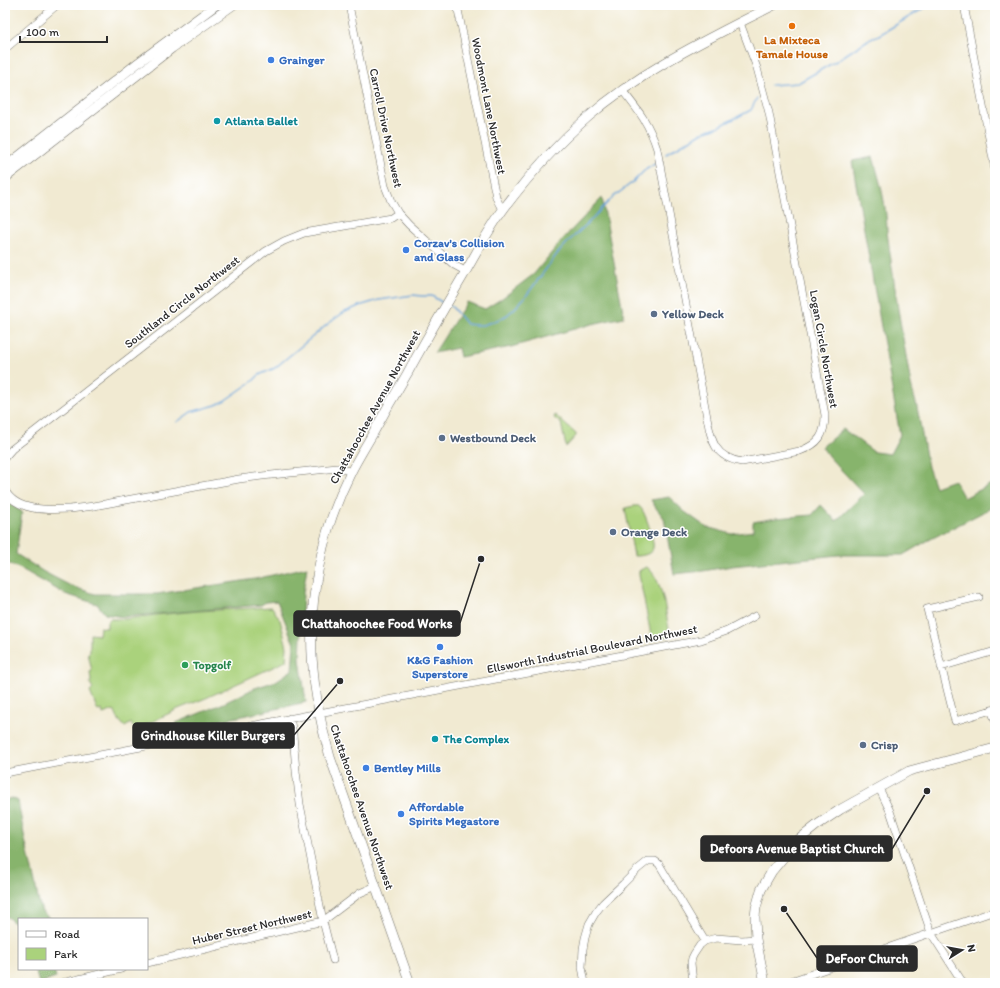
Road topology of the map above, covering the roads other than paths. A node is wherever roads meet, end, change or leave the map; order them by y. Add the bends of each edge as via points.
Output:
1 (57, 5) edge
2 (216, 5) edge
3 (233, 5) edge
4 (349, 5) edge
5 (457, 5) edge
6 (774, 5) edge
7 (964, 5) edge
8 (740, 23) junction
9 (5, 49) edge
10 (622, 90) junction
11 (5, 168) edge
12 (995, 170) edge
13 (5, 178) edge
14 (504, 208) junction
15 (398, 214) junction
16 (465, 271) junction
17 (5, 458) edge
18 (351, 472) junction
19 (5, 490) edge
20 (979, 597) dead end
21 (755, 616) dead end
22 (995, 651) edge
23 (941, 667) junction
24 (993, 709) edge
25 (318, 713) junction
26 (290, 718) junction
27 (995, 720) edge
28 (995, 748) edge
29 (5, 773) edge
30 (879, 788) junction
31 (376, 886) junction
32 (995, 911) edge
33 (323, 921) junction
34 (931, 933) junction
35 (756, 939) junction
36 (705, 941) junction
37 (333, 960) dead end
38 (148, 963) edge
39 (117, 970) edge
40 (62, 983) edge
41 (410, 983) edge
42 (584, 983) edge
43 (693, 983) edge
44 (765, 983) edge
45 (785, 983) edge
46 (963, 983) edge

1 - 9 street
2 - 11 street
3 - 13 street via 172,48
4 - 15 street, Carroll Drive Northwest via 385,186
5 - 14 street, Woodmont Lane Northwest via 496,197
6 - 8 street, Chattahoochee Avenue Northwest
7 - 12 street
8 - 10 street, Chattahoochee Avenue Northwest via 666,62
8 - 10 street, Logan Circle Northwest via 757,68 769,113 825,415 822,434 809,448 742,462 726,457 714,444 710,435 657,149 646,121
10 - 14 street, Chattahoochee Avenue Northwest via 555,148
14 - 16 street, Chattahoochee Avenue Northwest
15 - 16 street, Carroll Drive Northwest via 454,265
15 - 17 street, Southland Circle Northwest via 391,218 304,234 266,251 12,449
16 - 18 street, Chattahoochee Avenue Northwest
18 - 19 street via 338,468 262,476 52,510 24,506 13,500
18 - 25 street, Chattahoochee Avenue Northwest via 328,531 314,593 311,650
20 - 23 street via 927,609
21 - 25 street, Ellsworth Industrial Boulevard Northwest via 727,631 701,640
22 - 23 street
23 - 24 street via 955,721
24 - 27 street
25 - 26 street, Ellsworth Industrial Boulevard Northwest
25 - 31 street, Chattahoochee Avenue Northwest via 330,757
26 - 29 street, Ellsworth Industrial Boulevard Northwest
26 - 33 street via 300,804
28 - 30 street via 909,771
30 - 34 street via 890,811
30 - 35 street via 817,825 797,841 779,862 766,880 758,900 755,917
31 - 33 street, Huber Street Northwest via 360,893
31 - 41 street, Chattahoochee Avenue Northwest
32 - 34 street
33 - 37 street
33 - 38 street, Huber Street Northwest
34 - 45 street
34 - 46 street
35 - 36 street via 716,938
35 - 44 street
36 - 42 street via 659,864 648,861 603,903 589,924 582,958
36 - 43 street via 692,958
39 - 40 street

